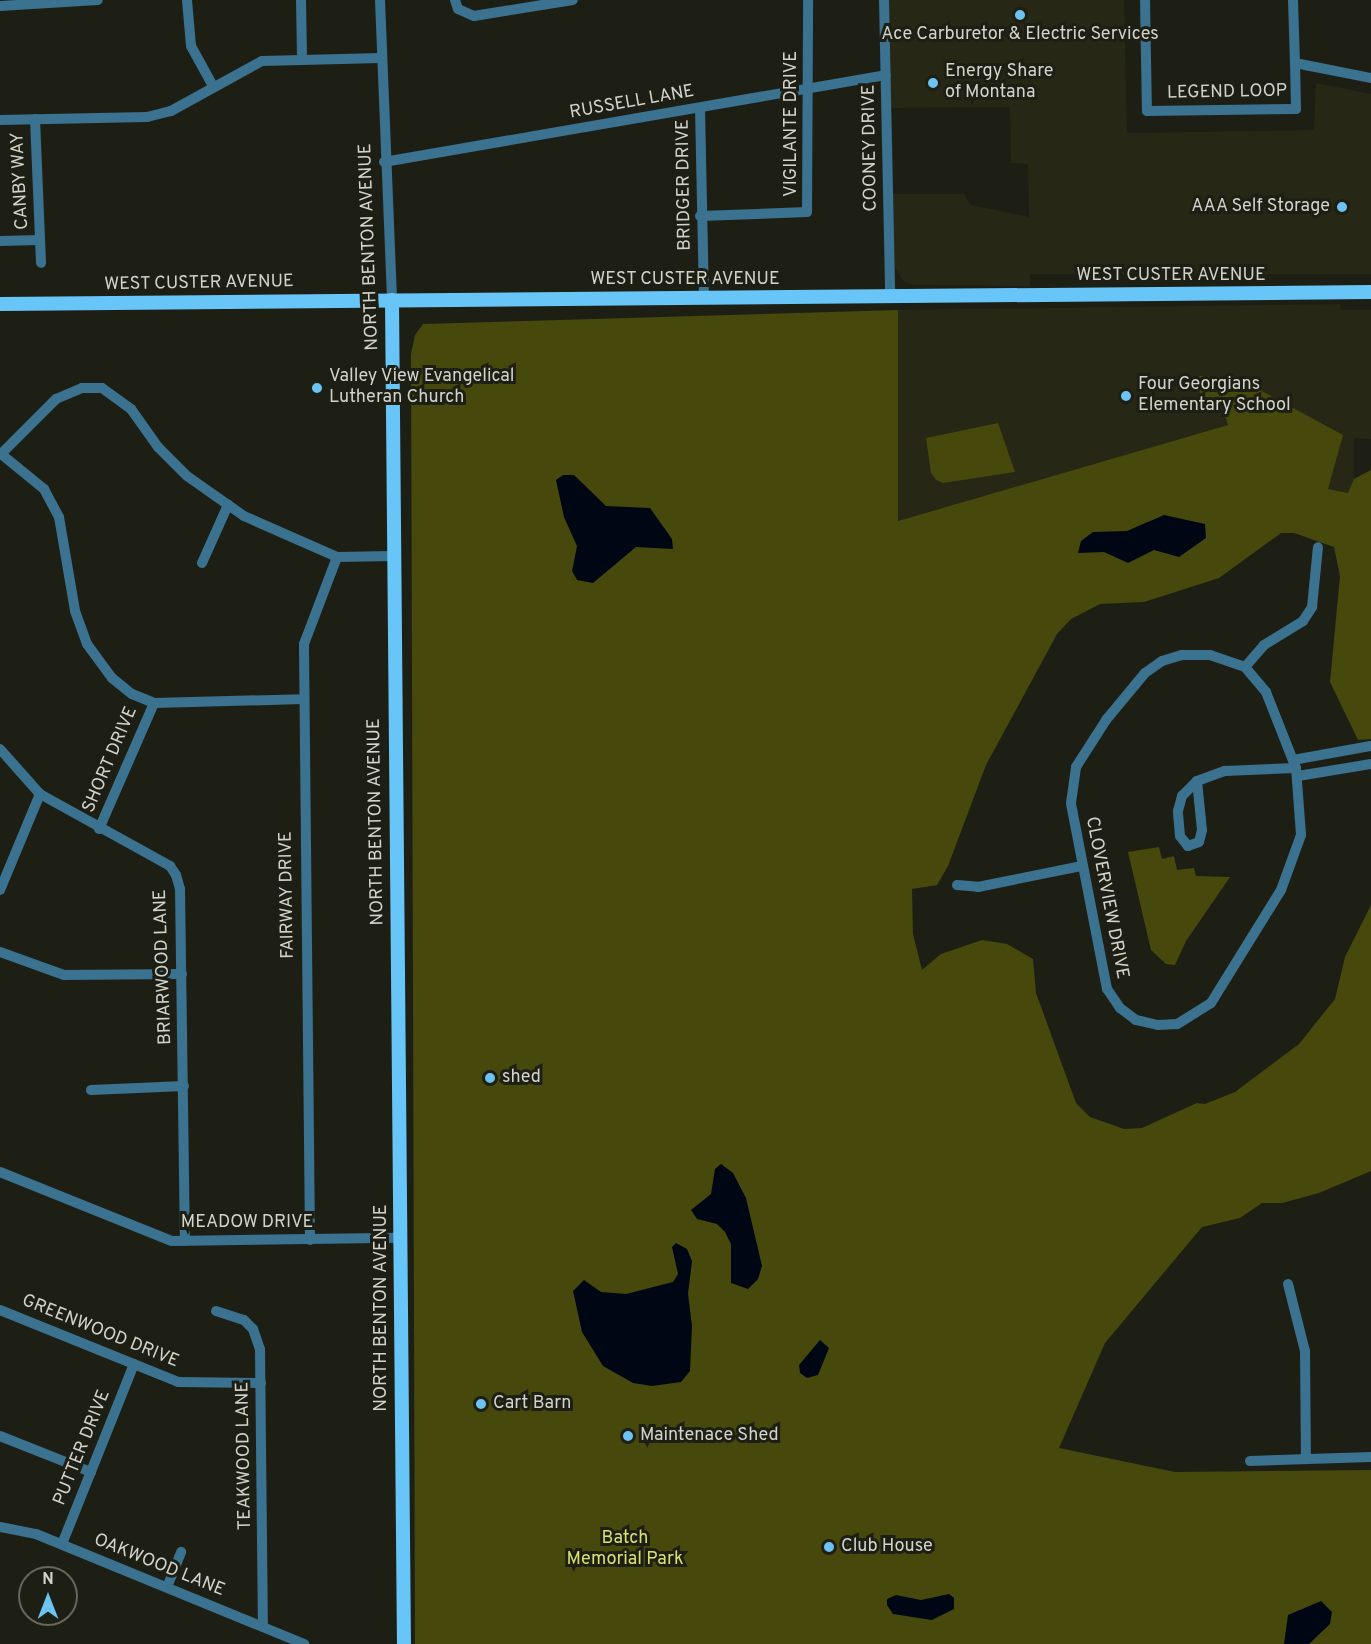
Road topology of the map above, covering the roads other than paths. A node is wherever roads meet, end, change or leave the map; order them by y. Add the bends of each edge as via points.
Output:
1 (98, 0) edge
2 (187, 0) edge
3 (301, 0) edge
4 (380, 0) edge
5 (455, 0) edge
6 (573, 0) edge
7 (808, 0) edge
8 (884, 0) edge
9 (1145, 0) edge
10 (1293, 0) edge
11 (12, 3) edge
12 (0, 6) edge
13 (302, 58) junction
14 (381, 58) junction
15 (1295, 63) junction
16 (886, 75) junction
17 (1371, 78) edge
18 (213, 86) junction
19 (808, 88) junction
20 (700, 108) junction
21 (35, 119) junction
22 (0, 120) edge
23 (384, 162) junction
24 (700, 216) junction
25 (40, 240) junction
26 (0, 241) edge
27 (41, 263) dead end
28 (1371, 292) edge
29 (890, 296) junction
30 (704, 298) junction
31 (392, 300) junction
32 (0, 304) edge
33 (1, 454) edge
34 (228, 506) junction
35 (1318, 547) dead end
36 (392, 556) junction
37 (337, 557) junction
38 (202, 563) dead end
39 (1245, 667) junction
40 (302, 699) junction
41 (154, 703) junction
42 (1371, 747) edge
43 (0, 749) edge
44 (1371, 764) edge
45 (1296, 768) junction
46 (1197, 781) junction
47 (40, 794) junction
48 (99, 829) junction
49 (1081, 866) junction
50 (957, 885) dead end
51 (0, 890) edge
52 (0, 952) edge
53 (182, 974) junction
54 (184, 1086) junction
55 (91, 1090) dead end
56 (0, 1172) edge
57 (400, 1238) junction
58 (310, 1240) junction
59 (185, 1241) junction
60 (1288, 1284) dead end
61 (0, 1310) edge
62 (216, 1311) dead end
63 (134, 1364) junction
64 (261, 1383) junction
65 (0, 1436) edge
66 (1371, 1457) edge
67 (1306, 1459) junction
68 (1250, 1461) dead end
69 (91, 1472) junction
70 (0, 1527) edge
71 (62, 1544) junction
72 (181, 1552) dead end
73 (167, 1587) junction
74 (263, 1627) junction
75 (304, 1644) edge
76 (404, 1644) edge

1 - 11 street
2 - 18 street via 192,46
3 - 13 street
4 - 14 street, NORTH BENTON AVENUE
5 - 6 street via 458,9 474,16
7 - 19 street, VIGILANTE DRIVE
8 - 16 street, COONEY DRIVE
9 - 15 street, LEGEND LOOP via 1147,111 1296,109
10 - 15 street
11 - 12 street
13 - 14 street
13 - 18 street via 262,61
14 - 23 street, NORTH BENTON AVENUE
15 - 17 street, LEGEND LOOP
16 - 19 street, RUSSELL LANE
16 - 29 street, COONEY DRIVE
18 - 21 street via 171,111 147,117
19 - 20 street, RUSSELL LANE
19 - 24 street, VIGILANTE DRIVE via 807,212
20 - 23 street, RUSSELL LANE
20 - 24 street, BRIDGER DRIVE
21 - 22 street
21 - 25 street, CANBY WAY
23 - 31 street, NORTH BENTON AVENUE
24 - 30 street, BRIDGER DRIVE
25 - 26 street, CANBY WAY
25 - 27 street, CANBY WAY
28 - 29 main road, WEST CUSTER AVENUE
29 - 30 main road, WEST CUSTER AVENUE
30 - 31 main road, WEST CUSTER AVENUE
31 - 32 main road, WEST CUSTER AVENUE
31 - 36 main road, NORTH BENTON AVENUE
33 - 34 street via 56,399 82,388 102,388 131,410 158,447 188,476
33 - 41 street via 45,489 59,517 75,612 98,663 132,694
34 - 37 street
34 - 38 street
35 - 39 street via 1312,607 1303,621 1264,645
36 - 37 street
36 - 57 main road, NORTH BENTON AVENUE
37 - 40 street, FAIRWAY DRIVE via 304,644
39 - 45 street, CLOVERVIEW DRIVE via 1266,692
39 - 49 street, CLOVERVIEW DRIVE via 1210,655 1182,655 1162,661 1132,686 1076,767 1071,803
40 - 41 street
40 - 58 street, FAIRWAY DRIVE
41 - 48 street, SHORT DRIVE
42 - 45 street
43 - 47 street, BRIARWOOD LANE
44 - 45 street
45 - 46 street via 1225,771
45 - 49 street, CLOVERVIEW DRIVE via 1301,835 1281,890 1211,1003 1177,1024 1136,1020 1120,1008 1107,989
46 - 46 street via 1182,796 1178,812 1180,836 1188,846 1199,842 1202,830
47 - 48 street, BRIARWOOD LANE
47 - 51 street
48 - 53 street, BRIARWOOD LANE via 170,866 176,875 180,889
49 - 50 street via 978,887
52 - 53 street via 64,975
53 - 54 street, BRIARWOOD LANE
54 - 55 street
54 - 59 street, BRIARWOOD LANE
56 - 59 street, MEADOW DRIVE via 172,1241
57 - 58 street, MEADOW DRIVE
57 - 76 main road, NORTH BENTON AVENUE
58 - 59 street, MEADOW DRIVE
60 - 67 street via 1305,1351
61 - 63 street, GREENWOOD DRIVE
62 - 64 street, TEAKWOOD LANE via 237,1316 253,1329 260,1349
63 - 64 street, GREENWOOD DRIVE via 187,1384
63 - 69 street, PUTTER DRIVE
64 - 74 street, TEAKWOOD LANE
65 - 69 street
66 - 67 street
67 - 68 street
69 - 71 street, PUTTER DRIVE
70 - 71 street, OAKWOOD LANE
71 - 73 street, OAKWOOD LANE
72 - 73 street
73 - 74 street, OAKWOOD LANE
74 - 75 street, OAKWOOD LANE

